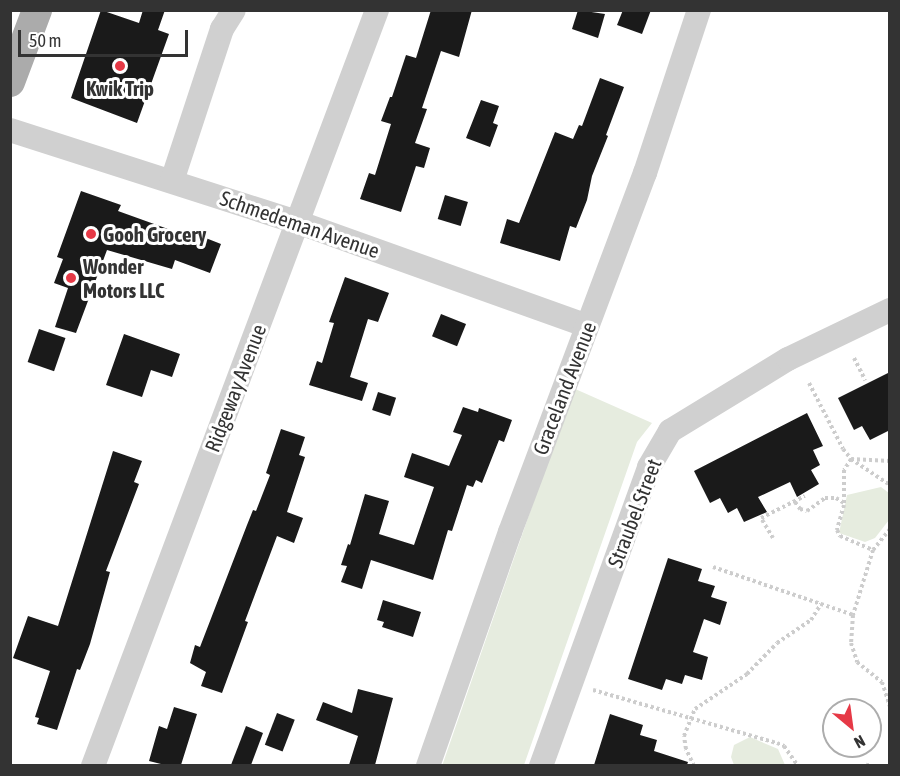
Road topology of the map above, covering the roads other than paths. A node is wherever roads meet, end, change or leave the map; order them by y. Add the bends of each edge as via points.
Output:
1 (37, 10) edge
2 (377, 10) edge
3 (699, 10) edge
4 (229, 12) edge
5 (10, 82) edge
6 (10, 130) edge
7 (172, 181) junction
8 (297, 222) junction
9 (890, 310) edge
10 (587, 327) junction
11 (93, 765) edge
12 (428, 765) edge
13 (541, 765) edge

1 - 5 main road
2 - 8 street, Ridgeway Avenue
3 - 10 street, Graceland Avenue via 645,173
4 - 7 street
6 - 7 street, Schmedeman Avenue
7 - 8 street, Schmedeman Avenue
8 - 10 street, Schmedeman Avenue
8 - 11 street, Ridgeway Avenue
9 - 13 street, Straubel Street via 788,359 670,431 649,467
10 - 12 street, Graceland Avenue

